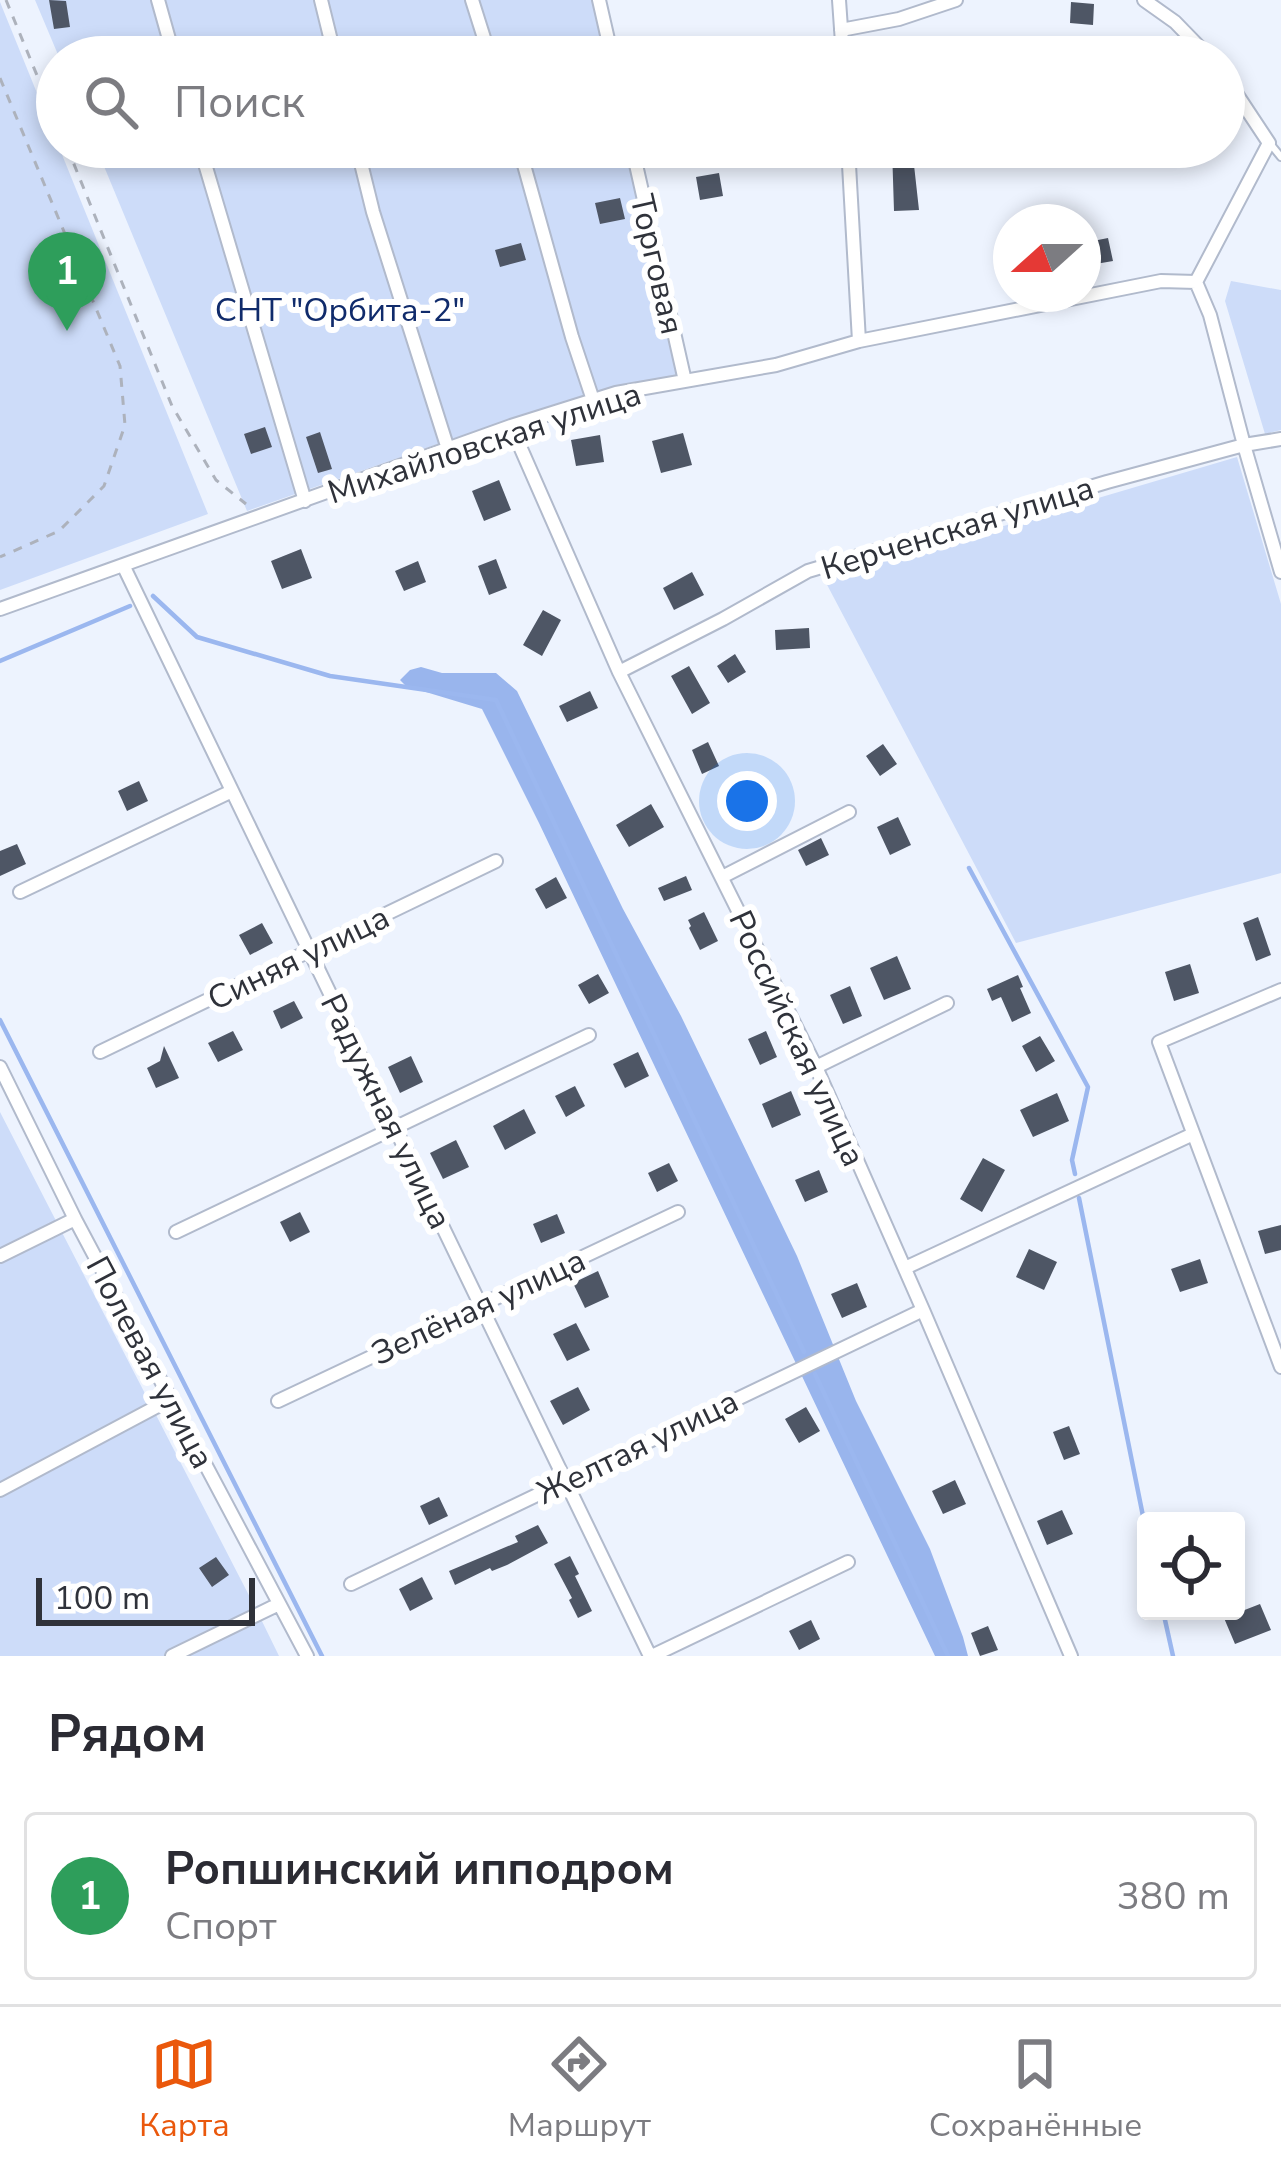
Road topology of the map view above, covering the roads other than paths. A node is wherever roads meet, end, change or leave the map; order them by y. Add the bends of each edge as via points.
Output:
1 (158, 0) edge
2 (321, 0) edge
3 (472, 0) edge
4 (598, 0) edge
5 (839, 0) edge
6 (956, 0) edge
7 (1144, 0) edge
8 (841, 30) junction
9 (169, 36) edge
10 (330, 36) edge
11 (483, 36) edge
12 (606, 36) edge
13 (841, 36) edge
14 (1189, 36) edge
15 (1245, 107) edge
16 (1269, 143) junction
17 (1281, 157) edge
18 (206, 168) edge
19 (362, 168) edge
20 (525, 168) edge
21 (637, 168) edge
22 (849, 168) edge
23 (1196, 282) junction
24 (859, 340) junction
25 (685, 381) junction
26 (593, 400) junction
27 (512, 426) junction
28 (1281, 439) edge
29 (1244, 445) junction
30 (448, 449) junction
31 (305, 501) junction
32 (123, 565) junction
33 (1281, 572) edge
34 (0, 609) edge
35 (619, 672) junction
36 (232, 791) junction
37 (849, 812) dead end
38 (496, 861) dead end
39 (722, 877) junction
40 (20, 892) dead end
41 (310, 951) junction
42 (1281, 990) edge
43 (947, 1004) dead end
44 (589, 1035) dead end
45 (100, 1052) dead end
46 (0, 1066) edge
47 (815, 1067) junction
48 (394, 1126) junction
49 (1192, 1135) junction
50 (679, 1212) dead end
51 (75, 1219) junction
52 (176, 1232) dead end
53 (0, 1256) edge
54 (905, 1268) junction
55 (480, 1304) junction
56 (923, 1310) junction
57 (1281, 1367) edge
58 (171, 1399) junction
59 (278, 1401) dead end
60 (565, 1481) junction
61 (0, 1490) edge
62 (848, 1562) dead end
63 (351, 1584) dead end
64 (279, 1604) junction
65 (172, 1656) edge
66 (307, 1656) edge
67 (651, 1656) edge
68 (1071, 1656) edge

1 - 9 street
2 - 10 street
3 - 11 street
4 - 12 street
5 - 8 street
6 - 8 street
7 - 14 street
8 - 13 street
15 - 16 street
16 - 17 lane
16 - 23 street
18 - 31 street
19 - 30 street
20 - 26 street
21 - 25 street, Торговая
22 - 24 street
23 - 24 street, Михайловская улица via 1162,281
23 - 29 street
24 - 25 street, Михайловская улица
25 - 26 street, Михайловская улица
26 - 27 street, Михайловская улица
27 - 30 street, Михайловская улица
27 - 35 street, Российская улица
28 - 29 street, Керченская улица
29 - 33 street
29 - 35 street, Керченская улица via 808,571
30 - 31 street, Михайловская улица
31 - 32 street, Михайловская улица
32 - 34 street, Михайловская улица
32 - 36 street, Радужная улица
35 - 39 street, Российская улица
36 - 40 street
36 - 41 street, Радужная улица
37 - 39 street
38 - 41 street, Синяя улица
39 - 47 street, Российская улица
41 - 45 street, Синяя улица
41 - 48 street, Радужная улица
42 - 49 street via 1159,1042
43 - 47 street
44 - 48 street
46 - 51 street, Полевая улица
47 - 54 street, Российская улица
48 - 52 street
48 - 55 street, Радужная улица
49 - 54 street
49 - 57 street
50 - 55 street, Зелёная улица
51 - 53 street
51 - 58 street, Полевая улица
54 - 56 street, Российская улица
55 - 59 street, Зелёная улица
55 - 60 street, Радужная улица
56 - 60 street, Желтая улица
56 - 68 street, Российская улица
58 - 61 street
58 - 64 street, Полевая улица
60 - 63 street, Желтая улица
60 - 67 street, Радужная улица
62 - 67 street
64 - 65 street
64 - 66 street, Полевая улица

